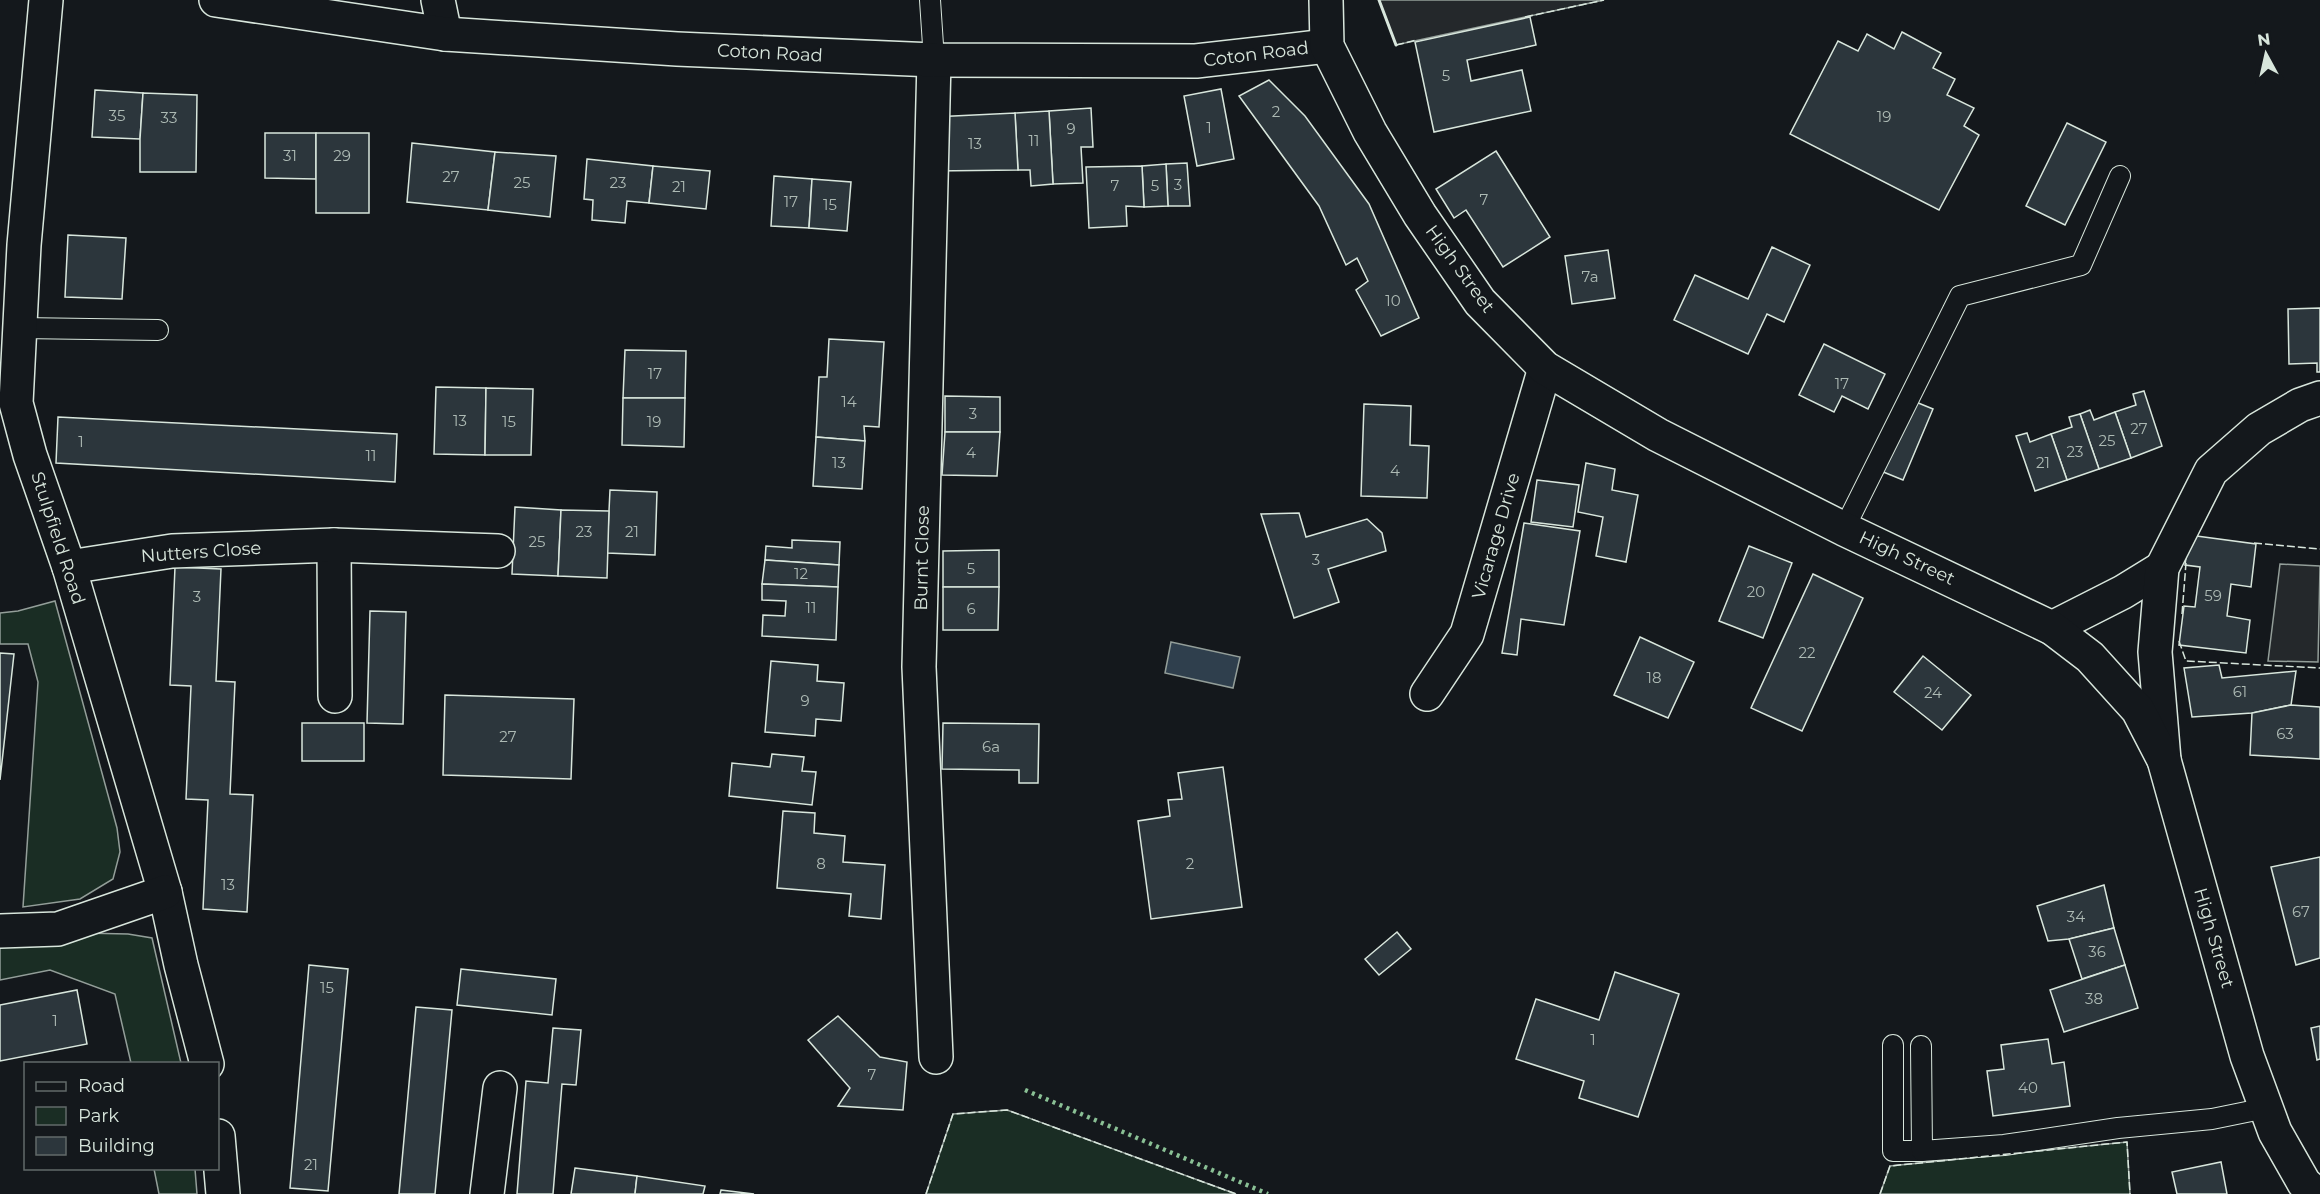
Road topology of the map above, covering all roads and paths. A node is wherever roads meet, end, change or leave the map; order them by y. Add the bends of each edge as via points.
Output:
1 (46, 0) edge
2 (216, 0) edge
3 (438, 0) edge
4 (930, 0) edge
5 (1326, 0) edge
6 (445, 34) junction
7 (1327, 46) junction
8 (934, 60) junction
9 (2120, 176) dead end
10 (21, 328) junction
11 (158, 330) dead end
12 (1545, 368) junction
13 (2320, 399) edge
14 (8, 404) edge
15 (1844, 529) junction
16 (334, 545) junction
17 (498, 551) dead end
18 (69, 567) junction
19 (2162, 568) junction
20 (2052, 628) junction
21 (1427, 694) dead end
22 (335, 696) dead end
23 (2164, 760) junction
24 (165, 892) junction
25 (0, 931) edge
26 (1893, 1045) dead end
27 (1921, 1046) dead end
28 (936, 1057) dead end
29 (206, 1062) edge
30 (500, 1088) dead end
31 (2266, 1108) junction
32 (219, 1148) edge
33 (1922, 1150) junction
34 (223, 1194) edge
35 (487, 1194) edge
36 (2316, 1194) edge

1 - 10 street, Stulpfield Road via 24,245
2 - 6 street, Coton Road
3 - 6 street
4 - 8 lane
5 - 7 street
6 - 8 street, Coton Road
7 - 8 street, Coton Road via 1196,61
7 - 12 street, High Street via 1370,132 1440,244 1480,302
8 - 28 street, Burnt Close via 919,667
9 - 15 lane via 2081,265 1960,296
10 - 11 lane
10 - 14 street, Stulpfield Road
12 - 15 street, High Street via 1658,435
12 - 21 street, Vicarage Drive via 1467,634
13 - 19 street via 2300,405 2259,429 2211,471
14 - 18 street, Stulpfield Road
15 - 20 street, High Street
16 - 17 street, Nutters Close
16 - 18 street, Nutters Close via 172,550
16 - 22 street
18 - 24 street, Stulpfield Road
19 - 20 street
19 - 23 street via 2155,652
20 - 23 street, High Street via 2090,657 2138,710
23 - 31 street, High Street via 2247,1056
24 - 25 street via 58,929
24 - 29 street, Stulpfield Road
26 - 33 lane via 1893,1151
27 - 33 lane
30 - 35 street
31 - 33 lane via 2212,1119 2004,1145
31 - 36 street, High Street via 2304,1183
32 - 34 street

